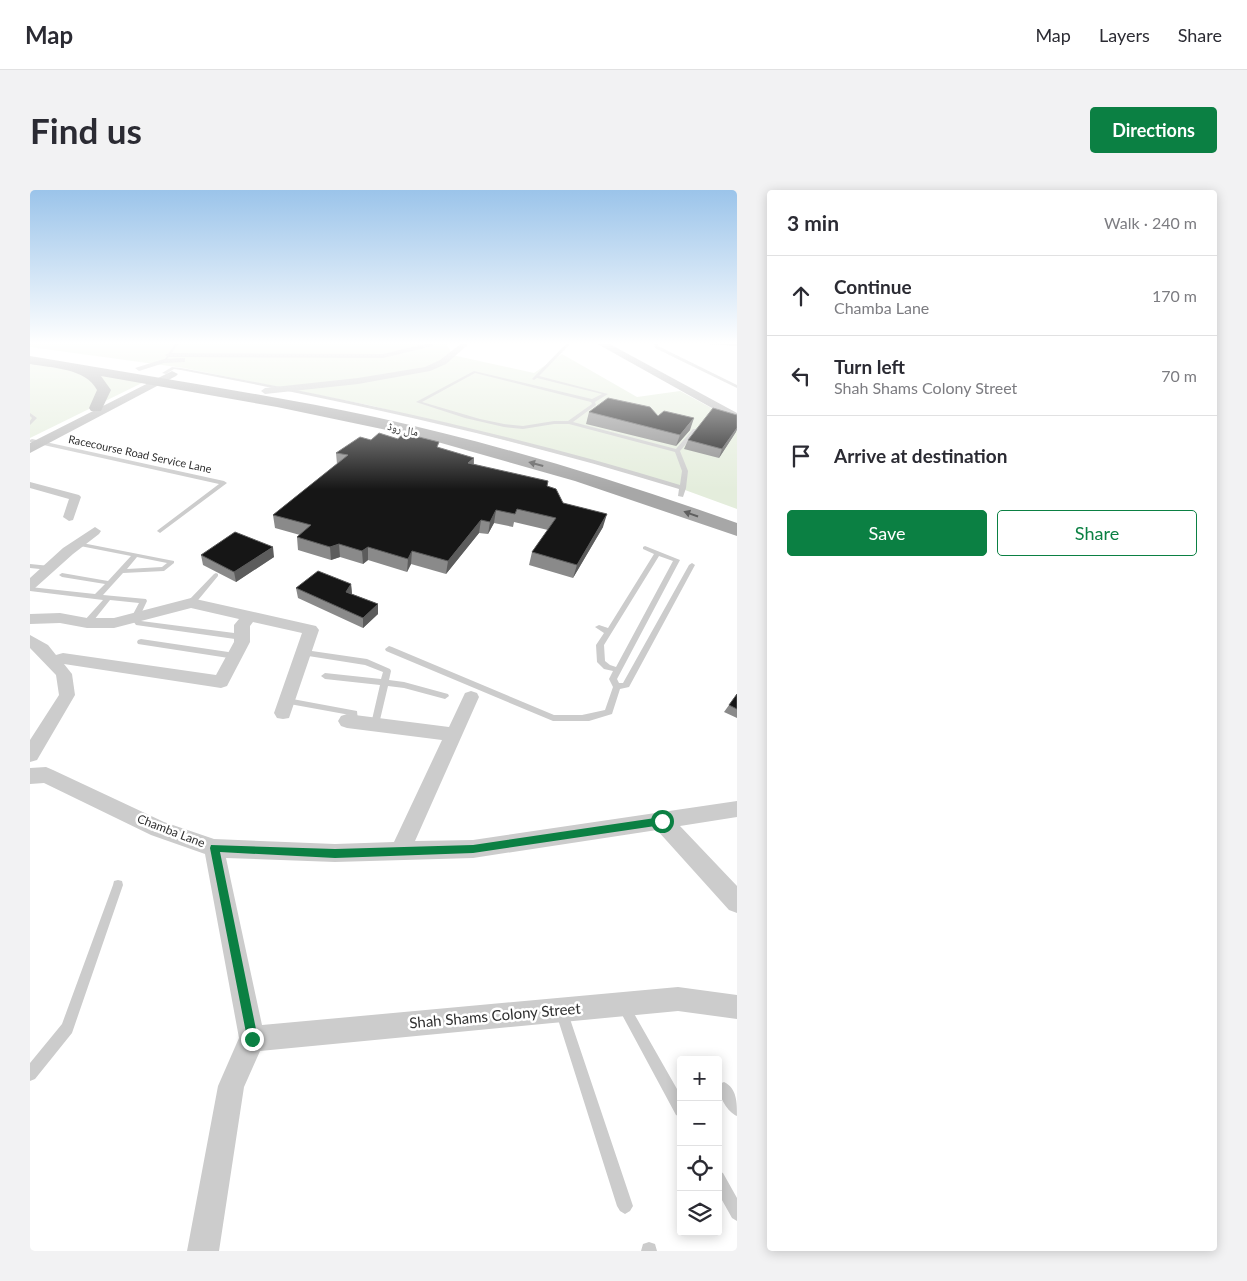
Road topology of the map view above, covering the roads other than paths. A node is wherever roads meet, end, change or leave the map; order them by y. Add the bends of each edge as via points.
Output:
1 (103, 392) edge
2 (128, 392) edge
3 (138, 392) edge
4 (248, 392) edge
5 (268, 392) edge
6 (298, 392) edge
7 (438, 392) edge
8 (555, 392) edge
9 (597, 392) edge
10 (689, 392) edge
11 (700, 392) edge
12 (592, 401) junction
13 (96, 408) junction
14 (737, 412) edge
15 (30, 414) edge
16 (737, 418) edge
17 (569, 423) junction
18 (30, 424) edge
19 (695, 430) edge
20 (33, 444) edge
21 (677, 452) junction
22 (30, 485) edge
23 (682, 492) junction
24 (737, 516) edge
25 (69, 517) dead end
26 (737, 530) edge
27 (95, 531) dead end
28 (160, 531) dead end
29 (77, 544) junction
30 (645, 548) dead end
31 (657, 554) junction
32 (136, 555) junction
33 (692, 565) dead end
34 (30, 566) edge
35 (50, 568) junction
36 (121, 571) junction
37 (62, 575) dead end
38 (216, 575) edge
39 (110, 583) junction
40 (30, 587) edge
41 (97, 597) junction
42 (108, 598) junction
43 (190, 603) junction
44 (250, 616) junction
45 (135, 618) junction
46 (30, 619) edge
47 (87, 624) junction
48 (599, 627) dead end
49 (609, 632) junction
50 (242, 637) junction
51 (30, 640) edge
52 (141, 642) dead end
53 (389, 649) dead end
54 (304, 653) junction
55 (235, 656) junction
56 (54, 662) junction
57 (618, 670) junction
58 (325, 676) dead end
59 (385, 683) junction
60 (616, 687) junction
61 (446, 696) dead end
62 (470, 697) dead end
63 (285, 707) joint
64 (350, 721) joint
65 (375, 724) junction
66 (454, 734) junction
67 (30, 755) edge
68 (30, 776) edge
69 (737, 809) edge
70 (662, 821) junction
71 (214, 848) junction
72 (400, 851) junction
73 (118, 885) dead end
74 (737, 902) edge
75 (623, 1004) junction
76 (737, 1007) edge
77 (561, 1010) junction
78 (252, 1039) junction
79 (30, 1074) edge
80 (724, 1089) dead end
81 (677, 1103) edge
82 (737, 1110) edge
83 (722, 1185) edge
84 (625, 1206) dead end
85 (737, 1213) edge
86 (203, 1251) edge

1 - 13 main road
2 - 13 main road
3 - 20 main road
26 -> 4 main road, مال روڈ via 564,472 422,433
5 - 23 main road, مال روڈ via 446,428
6 - 23 lane via 489,432 614,466
7 - 17 lane via 418,402 502,426 518,428 551,421
8 - 12 lane
9 - 12 lane via 606,394
10 - 16 main road
11 - 14 main road
12 - 17 lane via 594,404
13 - 20 main road
15 - 18 lane via 35,418
17 - 21 lane
19 - 21 lane
20 - 28 lane, Racecourse Road Service Lane via 224,483
21 - 23 lane via 685,471
22 - 25 street via 75,497
23 - 24 main road, مال روڈ
27 - 29 street
29 - 32 lane
29 - 35 street
30 - 31 lane
31 - 49 lane
31 - 57 lane via 677,560
32 - 36 lane
32 - 36 lane via 172,562 164,569
33 - 60 lane via 626,685
34 - 35 lane
35 - 40 street
36 - 39 lane
37 - 39 lane
38 - 43 lane
39 - 41 lane
40 - 41 lane
41 - 42 lane
42 - 45 lane via 143,601
42 - 47 lane
43 - 44 street
43 - 45 street
44 - 50 street via 242,625
44 - 54 street via 312,630
45 - 47 street
45 - 50 lane via 139,623
46 - 47 street via 60,618
48 - 49 lane
49 - 57 lane via 600,645 599,656 607,667
50 - 55 street
51 - 56 street
52 - 55 lane
53 - 60 lane via 553,718 609,712
54 - 59 lane via 366,662 387,671
54 - 63 street
55 - 56 street via 219,682 63,658
56 - 67 street via 64,674 67,695
57 - 60 lane via 613,680
58 - 59 lane
59 - 61 lane via 404,684
59 - 65 lane
62 - 66 street
63 - 64 lane via 354,713
64 - 65 street
65 - 66 street
66 - 72 street
68 - 71 street, Chamba Lane via 46,775 158,829
69 - 70 street, Chamba Lane
70 - 72 street, Chamba Lane via 473,849
70 - 74 street
71 - 72 street, Chamba Lane via 335,853
71 - 78 street
73 - 79 lane via 67,1028
75 - 76 street, Shah Shams Colony Street via 678,999
75 - 77 street, Shah Shams Colony Street
75 - 81 lane
77 - 78 street, Shah Shams Colony Street
77 - 84 lane
78 - 86 street via 231,1086
80 - 82 lane
83 - 85 lane

